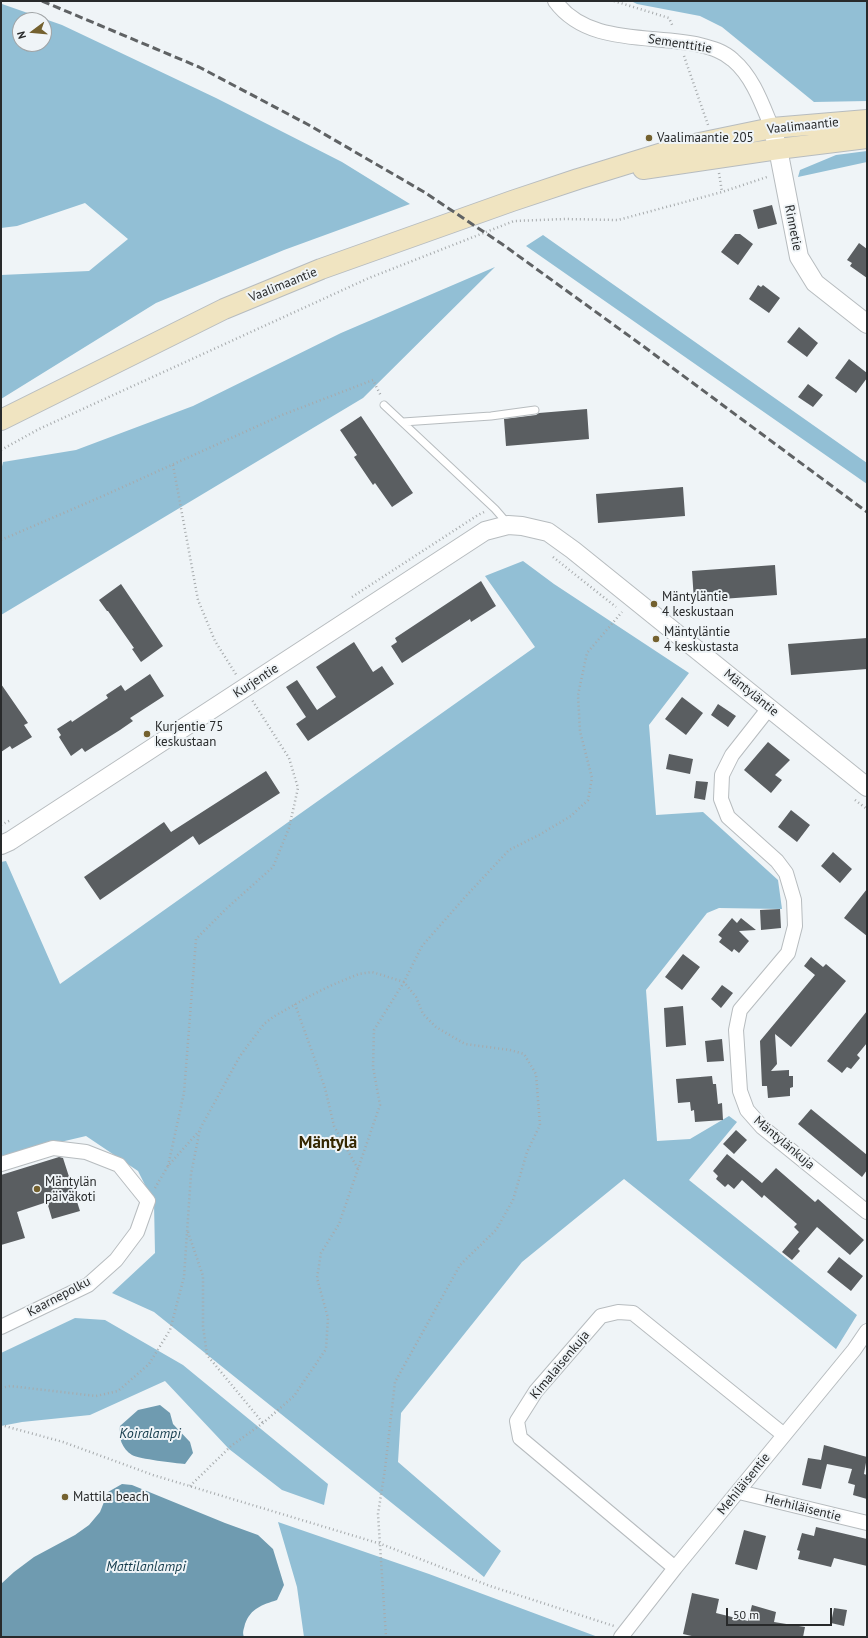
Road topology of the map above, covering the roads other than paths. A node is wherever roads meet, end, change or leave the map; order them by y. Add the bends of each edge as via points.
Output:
1 (555, 1) edge
2 (867, 120) edge
3 (772, 128) junction
4 (867, 138) edge
5 (714, 149) junction
6 (778, 149) junction
7 (867, 324) edge
8 (384, 405) road end
9 (535, 410) dead end
10 (1, 420) edge
11 (403, 422) junction
12 (512, 524) junction
13 (769, 708) junction
14 (861, 793) edge
15 (1, 845) edge
16 (1, 1164) edge
17 (867, 1212) edge
18 (1, 1327) edge
19 (865, 1337) edge
20 (784, 1435) junction
21 (739, 1492) junction
22 (867, 1523) edge
23 (675, 1568) junction
24 (623, 1636) edge

1 - 3 street, Sementtitie via 581,25 599,31 680,42 717,50 733,60 754,85
2 - 3 main road, Vaalimaantie
3 - 5 main road, Vaalimaantie
3 - 6 street, Rinnetie
4 - 6 main road, Vaalimaantie
5 - 6 main road, Vaalimaantie
5 - 10 main road, Vaalimaantie via 578,178 328,267 238,304
6 - 7 street, Rinnetie via 799,257 814,283
8 - 11 lane
9 - 11 lane
11 - 12 lane
12 - 13 street, Mäntyläntie via 548,532
12 - 15 street, Kurjentie via 485,531 240,681 10,842
13 - 14 street, Mäntyläntie
13 - 17 street, Mäntylänkuja via 732,755 722,775 721,798 728,817 777,860 786,872 794,900 796,926 788,953 740,1010 736,1030 740,1090 747,1110 762,1127
16 - 18 street, Kaarnepolku via 54,1148 86,1152 120,1166 148,1201 137,1232 116,1260 88,1285
19 - 20 street, Mehiläisentie
20 - 21 street, Mehiläisentie
20 - 23 street, Kimalaisenkuja via 633,1313 618,1312 601,1316 536,1391 517,1421 520,1438
21 - 22 street, Herhiläisentie
21 - 23 street, Mehiläisentie
23 - 24 street, Mehiläisentie

